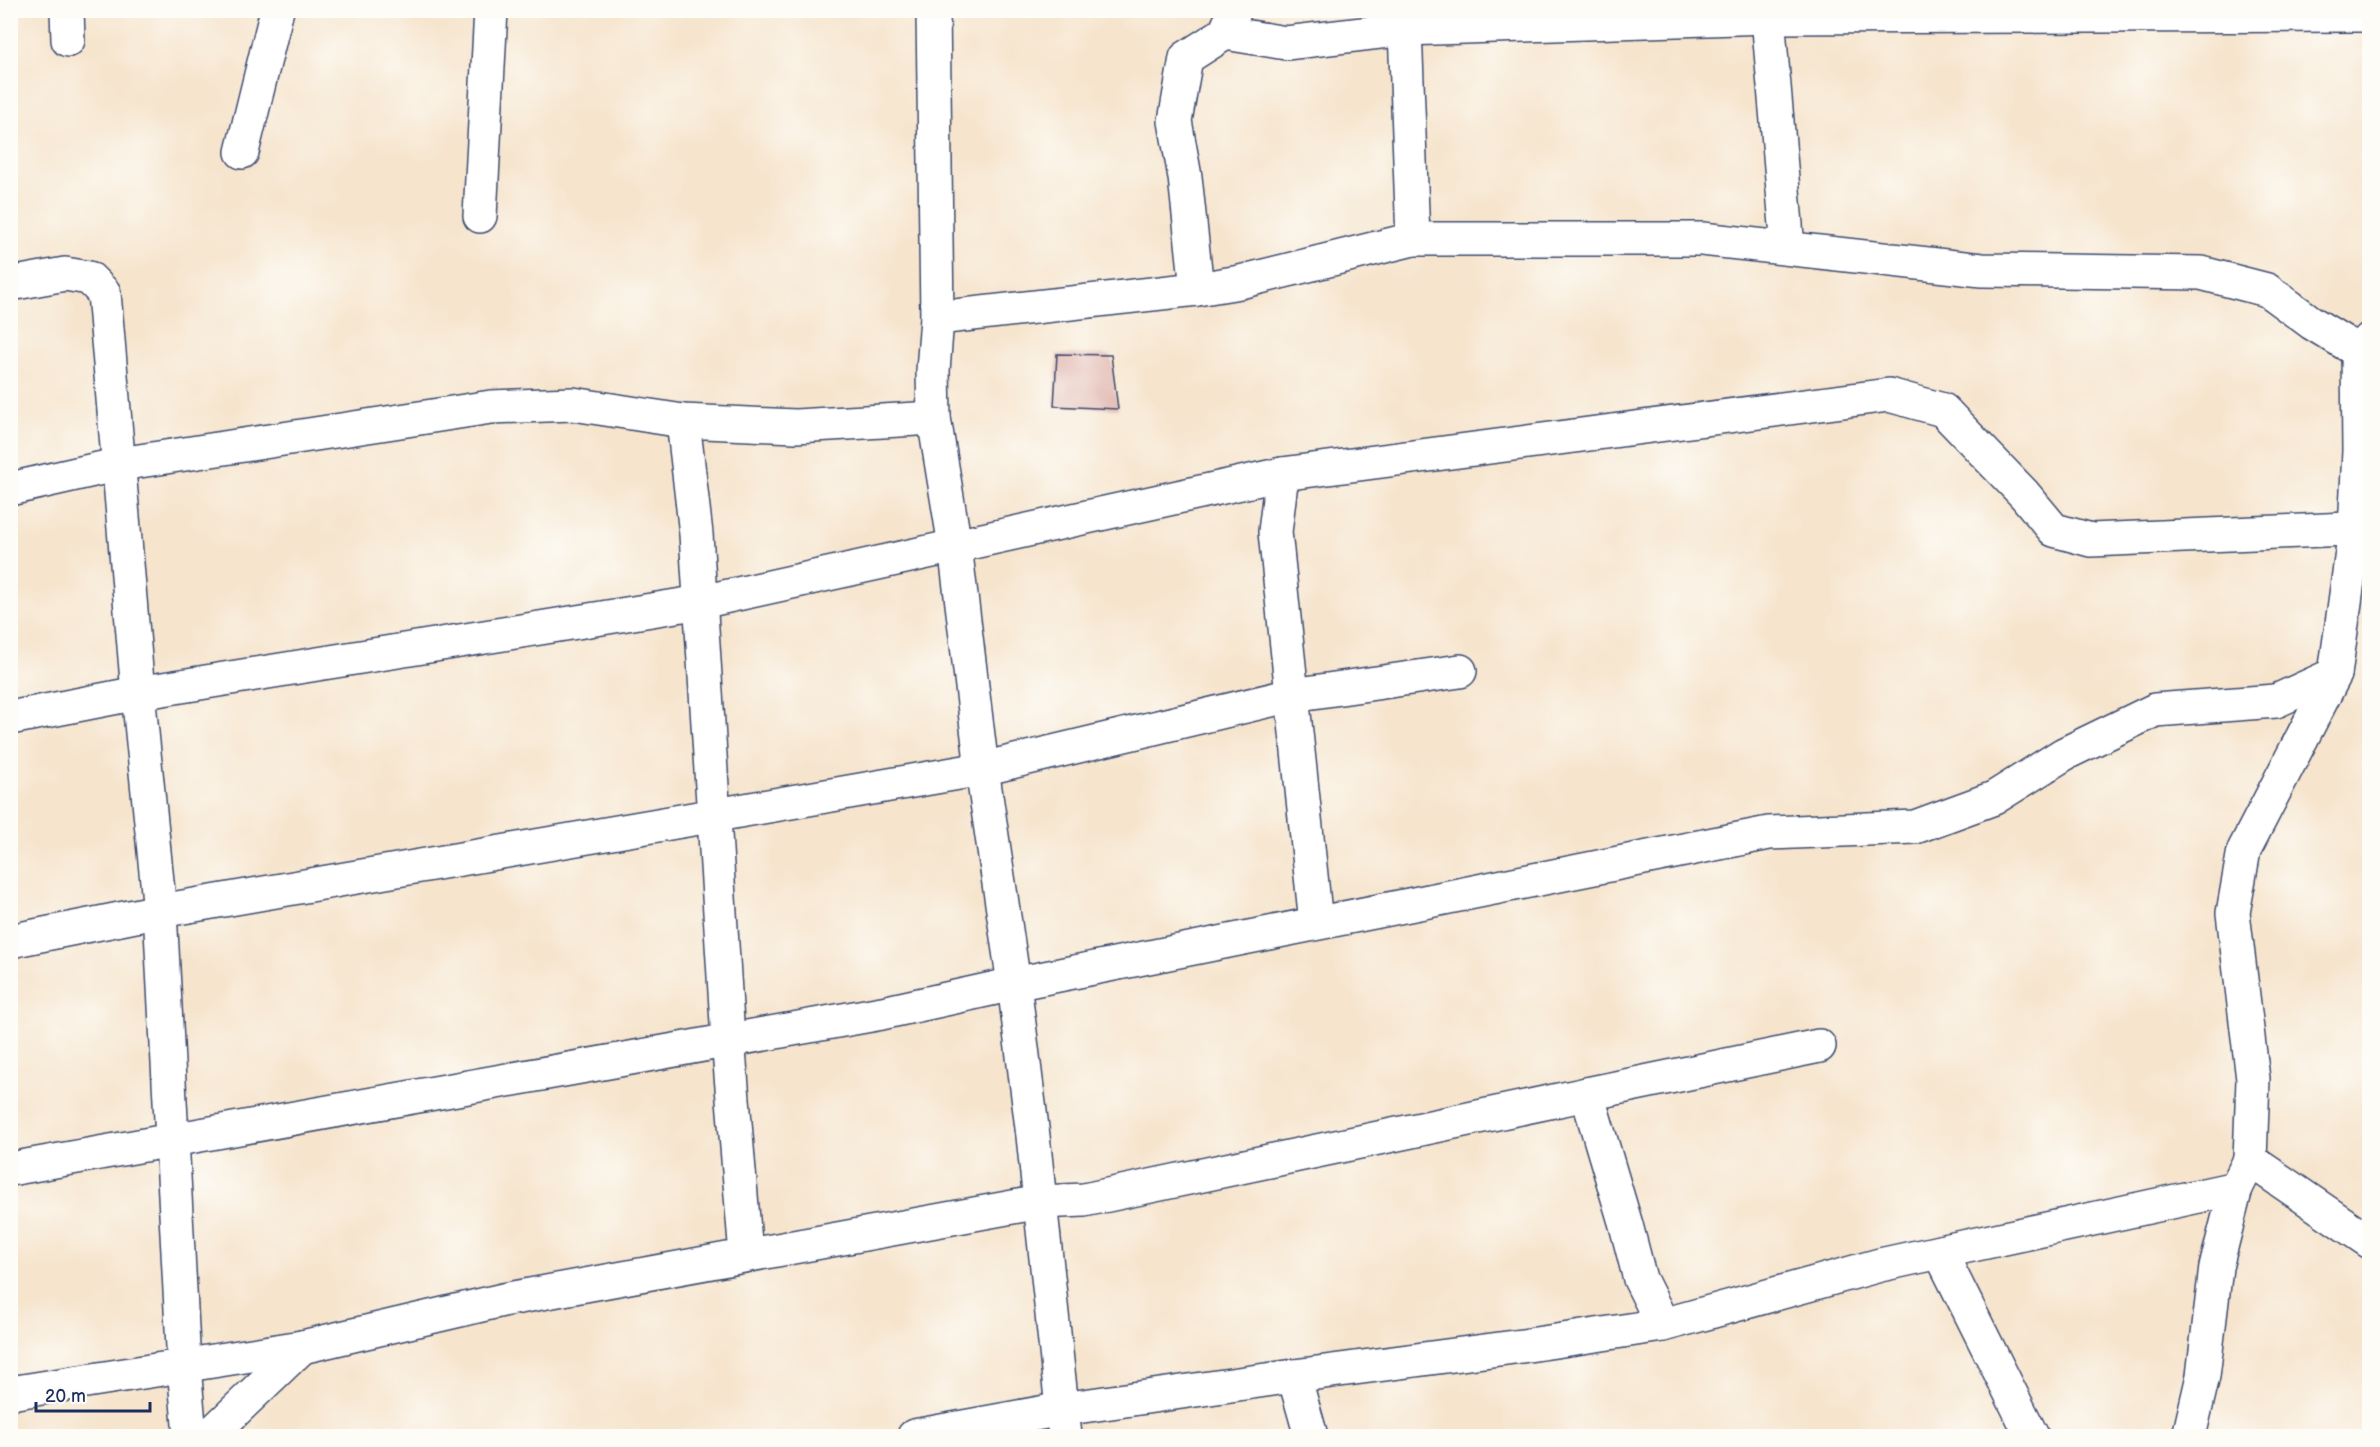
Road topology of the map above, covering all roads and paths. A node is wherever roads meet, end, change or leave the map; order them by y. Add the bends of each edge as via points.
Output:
1 (277, 10) edge
2 (490, 10) edge
3 (930, 11) edge
4 (2137, 13) edge
5 (1748, 15) edge
6 (2370, 15) edge
7 (1230, 22) edge
8 (1405, 29) junction
9 (242, 152) dead end
10 (480, 216) dead end
11 (1413, 239) junction
12 (1788, 248) junction
13 (10, 284) edge
14 (1197, 289) junction
15 (937, 318) junction
16 (2364, 345) edge
17 (933, 394) junction
18 (683, 421) junction
19 (120, 464) junction
20 (1282, 474) junction
21 (10, 489) edge
22 (2362, 529) edge
23 (955, 546) junction
24 (701, 602) junction
25 (1460, 671) dead end
26 (2335, 674) junction
27 (138, 693) junction
28 (1292, 695) junction
29 (10, 718) edge
30 (982, 769) junction
31 (716, 816) junction
32 (160, 911) junction
33 (1316, 923) junction
34 (10, 940) edge
35 (1014, 984) junction
36 (728, 1039) junction
37 (1819, 1046) dead end
38 (1587, 1095) junction
39 (173, 1140) junction
40 (10, 1169) edge
41 (2243, 1174) junction
42 (1040, 1202) junction
43 (2370, 1242) edge
44 (1940, 1252) junction
45 (746, 1254) junction
46 (1663, 1325) junction
47 (302, 1347) junction
48 (184, 1366) junction
49 (1294, 1376) junction
50 (10, 1393) edge
51 (1063, 1423) edge
52 (190, 1437) edge
53 (209, 1437) edge
54 (914, 1437) edge
55 (1311, 1437) edge
56 (2032, 1437) edge
57 (2189, 1437) edge

1 - 9 street
2 - 10 street
3 - 15 street
4 - 5 street
4 - 6 street
5 - 8 street
5 - 12 street
7 - 8 street via 1286,43
7 - 14 street via 1185,58 1175,121
8 - 11 street
11 - 12 street via 1702,239
11 - 14 street
12 - 16 street via 1982,270 2201,273 2267,290 2312,323
13 - 19 street via 65,274 89,278 104,293
14 - 15 street
15 - 17 street
16 - 22 street via 2359,451
17 - 18 street via 796,426
17 - 23 street
18 - 19 street via 573,404 491,407
18 - 24 street
19 - 21 street
19 - 27 street
20 - 22 street via 1889,395 1943,410 2054,530 2091,540
20 - 23 street
20 - 28 street via 1275,532
22 - 26 street
23 - 24 street
23 - 30 street
24 - 27 street
24 - 31 street
25 - 28 street
26 - 33 street via 2276,701 2155,710 2064,754 1994,798 1915,827 1769,833
26 - 41 street via 2244,850 2233,913 2253,1079
27 - 29 street
27 - 32 street
28 - 30 street
28 - 33 street
30 - 31 street
30 - 35 street
31 - 32 street
31 - 36 street
32 - 34 street
32 - 39 street
33 - 35 street
35 - 36 street via 882,1013
35 - 42 street
36 - 39 street
36 - 45 street
37 - 38 street
38 - 42 street via 1084,1200
38 - 46 street via 1640,1280
39 - 40 street
39 - 48 street
41 - 43 street
41 - 44 street
41 - 57 street via 2216,1268 2203,1376
42 - 45 street
42 - 51 street
44 - 46 street
44 - 56 street
45 - 47 street via 503,1300
46 - 49 street
47 - 48 street
47 - 53 street
48 - 50 street
48 - 52 street
49 - 51 street
49 - 55 street
51 - 54 street

